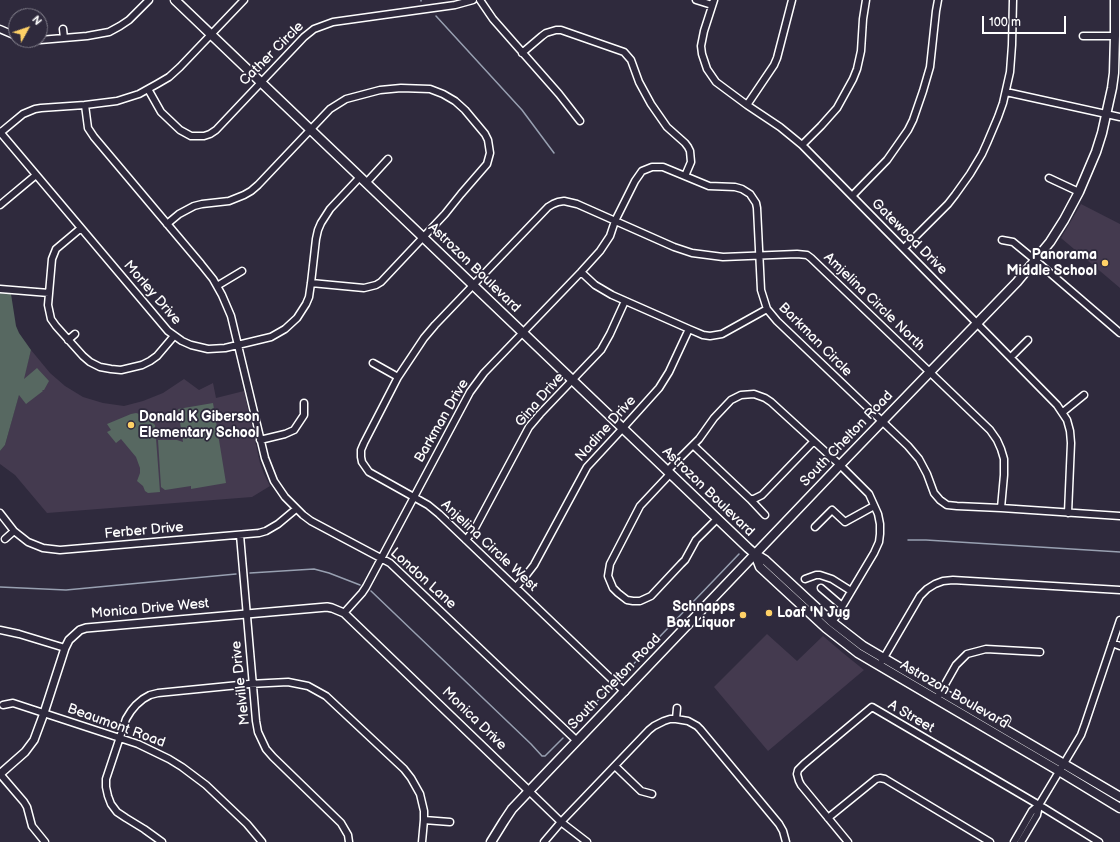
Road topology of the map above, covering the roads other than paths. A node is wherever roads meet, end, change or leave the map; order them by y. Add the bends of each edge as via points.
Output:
1 (149, 0) edge
2 (175, 0) edge
3 (244, 0) edge
4 (473, 0) edge
5 (480, 0) edge
6 (696, 0) edge
7 (792, 0) edge
8 (866, 0) edge
9 (938, 0) edge
10 (1014, 0) edge
11 (1115, 0) edge
12 (713, 3) edge
13 (63, 29) dead end
14 (211, 34) junction
15 (1082, 36) dead end
16 (1115, 36) junction
17 (64, 38) junction
18 (48, 39) edge
19 (1117, 52) edge
20 (522, 53) junction
21 (261, 82) junction
22 (148, 89) junction
23 (1006, 92) junction
24 (85, 105) junction
25 (747, 105) junction
26 (1106, 113) junction
27 (1120, 117) edge
28 (580, 121) dead end
29 (311, 130) junction
30 (0, 132) edge
31 (802, 145) junction
32 (388, 159) dead end
33 (36, 175) junction
34 (685, 176) junction
35 (1049, 178) dead end
36 (363, 180) junction
37 (1079, 192) junction
38 (852, 196) junction
39 (0, 205) edge
40 (615, 221) junction
41 (167, 224) junction
42 (81, 228) junction
43 (423, 237) junction
44 (1002, 240) dead end
45 (904, 248) junction
46 (759, 255) junction
47 (1035, 260) junction
48 (242, 271) dead end
49 (581, 272) junction
50 (311, 283) junction
51 (473, 285) junction
52 (217, 286) junction
53 (0, 289) edge
54 (49, 293) junction
55 (625, 301) junction
56 (767, 309) junction
57 (977, 323) junction
58 (689, 329) junction
59 (523, 333) junction
60 (1120, 333) edge
61 (75, 334) dead end
62 (174, 336) junction
63 (68, 340) junction
64 (1028, 340) dead end
65 (238, 345) junction
66 (1011, 357) junction
67 (373, 363) dead end
68 (930, 372) junction
69 (398, 377) junction
70 (573, 381) junction
71 (1084, 395) dead end
72 (304, 403) dead end
73 (1063, 412) junction
74 (882, 422) junction
75 (623, 428) junction
76 (260, 440) junction
77 (813, 442) junction
78 (693, 445) junction
79 (840, 465) junction
80 (669, 473) junction
81 (413, 497) junction
82 (750, 499) junction
83 (874, 506) junction
84 (296, 508) junction
85 (1001, 508) junction
86 (0, 513) edge
87 (1068, 513) junction
88 (765, 515) dead end
89 (1120, 516) edge
90 (717, 519) junction
91 (815, 527) dead end
92 (14, 531) junction
93 (240, 535) junction
94 (5, 539) dead end
95 (466, 540) junction
96 (755, 554) junction
97 (382, 557) junction
98 (805, 579) dead end
99 (516, 587) junction
100 (821, 588) dead end
101 (1120, 590) edge
102 (851, 591) junction
103 (842, 606) junction
104 (246, 613) junction
105 (344, 613) junction
106 (1120, 620) edge
107 (832, 622) junction
108 (0, 630) edge
109 (1112, 643) junction
110 (1120, 646) edge
111 (65, 648) junction
112 (1040, 652) dead end
113 (884, 658) junction
114 (879, 666) junction
115 (254, 684) junction
116 (625, 692) junction
117 (941, 692) junction
118 (937, 700) junction
119 (3, 705) dead end
120 (677, 708) dead end
121 (44, 713) junction
122 (676, 719) junction
123 (1007, 719) dead end
124 (1002, 728) junction
125 (120, 738) junction
126 (577, 741) junction
127 (1064, 764) junction
128 (615, 766) junction
129 (1059, 771) junction
130 (0, 774) edge
131 (529, 791) junction
132 (652, 794) dead end
133 (1120, 797) edge
134 (1039, 805) junction
135 (1120, 808) edge
136 (828, 818) junction
137 (424, 820) junction
138 (450, 822) dead end
139 (561, 822) junction
140 (45, 842) edge
141 (162, 842) edge
142 (262, 842) edge
143 (349, 842) edge
144 (422, 842) edge
145 (491, 842) edge
146 (544, 842) edge
147 (588, 842) edge
148 (786, 842) edge
149 (848, 842) edge
150 (990, 842) edge
151 (1014, 842) edge
152 (1021, 842) edge
153 (1099, 842) edge

1 - 17 street via 129,20 108,32
2 - 14 main road, Astrozon Boulevard
3 - 14 street
4 - 21 street, Cather Circle via 320,26 304,37
5 - 20 street via 488,14
6 - 12 street
7 - 25 street via 774,65
8 - 31 street via 861,51 853,79 837,108
9 - 38 street via 929,73 913,120 887,160
10 - 23 street via 1011,58
11 - 16 main road, South Chelton Road
12 - 25 street, Gatewood Drive via 702,38 704,62 716,82
13 - 17 street
14 - 21 main road, Astrozon Boulevard
14 - 22 street via 169,77
15 - 16 street
16 - 19 main road, South Chelton Road
17 - 18 street
19 - 26 main road, South Chelton Road
20 - 28 street
20 - 34 street via 546,33 556,30 624,52 632,60 639,82 667,128 688,147 691,162
21 - 22 street, Cather Circle via 216,130 204,136 191,136 180,130 161,112
21 - 29 main road, Astrozon Boulevard
22 - 24 street via 117,101
23 - 26 street
23 - 45 street via 993,130 970,174 948,204
24 - 30 street via 35,109 23,114
24 - 41 street, London Lane via 90,132
25 - 31 street, Gatewood Drive
26 - 27 street
26 - 37 main road, South Chelton Road via 1096,152
29 - 36 main road, Astrozon Boulevard
29 - 41 street via 244,196 194,206
29 - 43 street via 330,110 346,99 387,88 430,89 460,105 485,134 489,146 489,159
30 - 33 street, Morley Drive
31 - 38 street, Gatewood Drive
32 - 36 street, Morley Drive
33 - 39 street
33 - 42 street, Morley Drive
34 - 40 street, Barkman Circle via 658,166 642,171 634,181
34 - 46 street, Barkman Circle via 702,184 742,189 750,194 757,208
35 - 37 street
36 - 43 main road, Astrozon Boulevard
36 - 50 street, Morley Drive via 330,209 321,223 316,239
37 - 47 main road, South Chelton Road via 1050,242
38 - 45 street, Gatewood Drive
40 - 46 street, Amjelina Circle North via 692,253 723,256
40 - 49 street, Barkman Drive via 604,246
40 - 51 street, Anjelina Circle West via 570,202 553,204
41 - 52 street, London Lane
42 - 54 street via 59,246 54,254
42 - 62 street, Morley Drive
43 - 50 street via 376,285 364,288
43 - 51 main road, Astrozon Boulevard
44 - 47 street via 1013,242
45 - 57 street, Gatewood Drive
46 - 56 street, Barkman Circle via 761,290
46 - 68 street, Amjelina Circle North via 807,255
47 - 57 main road, South Chelton Road
47 - 60 street
48 - 52 street
49 - 55 street via 600,289
49 - 59 street, Barkman Drive
50 - 65 street, Morley Drive via 306,304 297,318 285,329 267,338
51 - 59 main road, Astrozon Boulevard
51 - 69 street, Anjelina Circle West via 429,331
52 - 65 street, London Lane via 232,316
53 - 54 street
54 - 63 street via 51,319
55 - 58 street
55 - 70 street, Gina Drive via 606,343
56 - 58 street via 715,336
56 - 74 street, Barkman Circle
57 - 66 street, Gatewood Drive
57 - 68 main road, South Chelton Road
58 - 75 street, Nadine Drive via 664,380
59 - 70 main road, Astrozon Boulevard
59 - 81 street, Barkman Drive via 484,373 470,392
61 - 63 street
62 - 63 street via 150,361 121,370 111,370 90,362
62 - 65 street, Morley Drive via 191,345 208,349
64 - 66 street
65 - 76 street, London Lane
66 - 73 street, Gatewood Drive
67 - 69 street
68 - 74 main road, South Chelton Road
68 - 85 street, Amjelina Circle North via 990,430 997,440 1004,459
69 - 81 street, Anjelina Circle West via 364,443 361,457 369,472
70 - 75 main road, Astrozon Boulevard
70 - 95 street, Gina Drive via 529,427 475,528
71 - 73 street
72 - 76 street via 304,416 294,430
73 - 87 street, Gatewood Drive via 1070,431 1071,443
74 - 79 main road, South Chelton Road
74 - 85 street, Barkman Circle via 919,459 934,493 940,500 948,505
75 - 80 main road, Astrozon Boulevard
75 - 99 street, Nadine Drive via 586,467 534,564
76 - 84 street, London Lane via 274,481
77 - 78 street via 771,402 760,396 748,394 730,400
77 - 79 street
77 - 82 street via 762,495
78 - 80 street
78 - 82 street
79 - 83 street via 869,494
79 - 96 main road, South Chelton Road
80 - 90 main road, Astrozon Boulevard
80 - 90 street via 640,506 610,564 608,576 618,593 633,601 650,596 685,560 696,540
81 - 95 street, Anjelina Circle West via 434,509
81 - 97 street, Barkman Drive
82 - 88 street
83 - 91 street via 845,522 832,510
83 - 102 street via 880,524 879,542
84 - 93 street, Ferber Drive via 284,520 266,531
84 - 97 street, London Lane via 320,526
85 - 87 street, Barkman Circle
86 - 92 street, Ferber Drive
87 - 89 street, Barkman Circle
90 - 96 main road, Astrozon Boulevard
92 - 93 street, Ferber Drive via 35,546 60,550
92 - 94 street
93 - 104 street, Melville Drive
95 - 99 street, Anjelina Circle West
96 - 107 main road, Astrozon Boulevard via 765,560
96 - 114 main road, Astrozon Boulevard via 760,566 821,623 844,643
96 - 116 main road, South Chelton Road
97 - 105 street, Barkman Drive via 362,593
97 - 126 street, London Lane via 396,567
98 - 102 street via 820,575
99 - 116 street, Anjelina Circle West
100 - 103 street
101 - 113 street via 943,581 927,589 920,596
102 - 103 street
103 - 107 street
104 - 105 street, Monica Drive West via 327,607
104 - 111 street, Monica Drive West via 86,628 74,634
104 - 115 street, Melville Drive
105 - 131 street, Monica Drive
106 - 109 street
107 - 113 main road, Astrozon Boulevard via 863,646
108 - 111 street
109 - 110 street
109 - 127 street via 1081,735
111 - 121 street, Monica Drive West
112 - 117 street via 986,649 967,654 956,665
113 - 114 street
113 - 117 main road, Astrozon Boulevard
114 - 118 main road, Astrozon Boulevard
115 - 125 street via 150,695 131,711
115 - 137 street via 288,682 308,686 326,696 404,769 420,794
115 - 143 street, Melville Drive via 257,726 266,749 342,823
116 - 126 main road, South Chelton Road
117 - 118 street
117 - 124 main road, Astrozon Boulevard
118 - 129 main road, Astrozon Boulevard
119 - 121 street, Beaumont Road via 13,703
120 - 122 street
121 - 125 street, Beaumont Road
121 - 130 street, Monica Drive West via 30,746
122 - 128 street via 664,720 654,726
122 - 148 street via 688,721 700,729 779,824
123 - 124 street
124 - 127 main road, Astrozon Boulevard
125 - 141 street via 106,779 111,804 117,812
125 - 142 street, Beaumont Road via 155,751 195,776 247,824
126 - 131 main road, South Chelton Road
127 - 129 street
127 - 133 main road, Astrozon Boulevard
128 - 132 street via 641,791
128 - 139 street
129 - 134 street
129 - 135 main road, Astrozon Boulevard
130 - 140 street via 27,807 32,826
131 - 139 street, Monica Drive
131 - 145 main road, South Chelton Road via 512,809
134 - 136 street, A Street via 872,707 798,770 801,785
134 - 151 street
134 - 152 street via 1037,815
134 - 153 street, A Street
136 - 149 street, A Street
136 - 150 street via 878,777
137 - 138 street
137 - 144 street
139 - 146 street
139 - 147 street, Monica Drive

